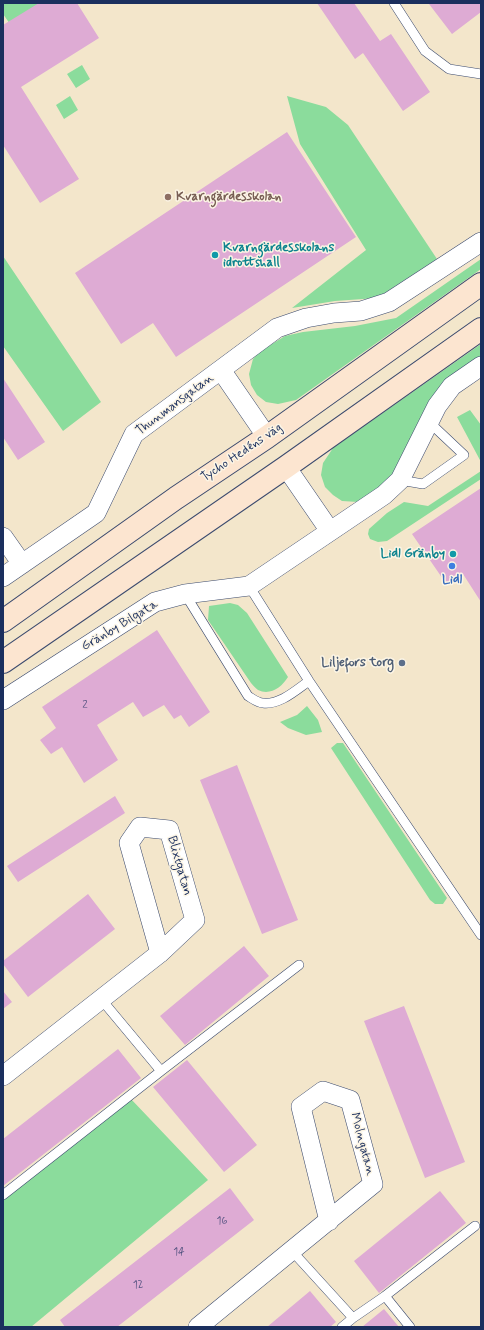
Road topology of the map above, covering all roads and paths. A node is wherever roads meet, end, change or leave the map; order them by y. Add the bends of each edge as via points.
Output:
1 (394, 3) edge
2 (481, 74) edge
3 (481, 242) edge
4 (481, 284) edge
5 (481, 329) edge
6 (481, 366) edge
7 (221, 370) junction
8 (429, 422) junction
9 (268, 437) junction
10 (286, 467) junction
11 (400, 480) junction
12 (330, 531) junction
13 (3, 537) edge
14 (22, 564) junction
15 (3, 577) edge
16 (249, 586) junction
17 (185, 594) junction
18 (3, 621) edge
19 (3, 662) edge
20 (309, 681) junction
21 (3, 700) edge
22 (481, 935) edge
23 (160, 953) junction
24 (298, 965) dead end
25 (101, 999) junction
26 (162, 1071) junction
27 (3, 1076) edge
28 (3, 1195) edge
29 (329, 1220) junction
30 (475, 1226) dead end
31 (292, 1251) junction
32 (385, 1296) junction
33 (353, 1318) junction
34 (198, 1327) edge
35 (342, 1327) edge
36 (410, 1327) edge

1 - 2 lane via 425,51 449,69
3 - 7 street, Thunmansgatan via 389,302 361,311 306,318 277,328
4 - 9 main road, Tycho Hedéns väg
5 - 10 main road
6 - 8 street via 452,386
7 - 9 street, Thunmansgatan
7 - 14 street, Thunmansgatan via 134,434 96,513
8 - 11 street
8 - 11 lane via 464,455 423,484
9 - 18 main road, Tycho Hedéns väg via 176,498
10 - 12 street
10 - 19 main road
11 - 12 street, Gränby Bilgata via 384,495
12 - 16 street, Gränby Bilgata
13 - 14 street
14 - 15 street, Thunmansgatan
16 - 17 street, Gränby Bilgata
16 - 20 lane
17 - 20 lane via 248,696 261,703 272,703 285,698
17 - 21 street, Gränby Bilgata via 155,602
20 - 22 lane
23 - 23 street, Blixtgatan via 195,920 169,830 140,827 129,843
23 - 25 street, Blixtgatan
24 - 26 lane
25 - 26 lane
25 - 27 street, Blixtgatan
26 - 28 lane
29 - 29 street, Molngatan via 373,1184 350,1100 323,1091 301,1107
29 - 31 street, Molngatan
30 - 32 lane
31 - 33 lane
31 - 34 street, Molngatan
32 - 33 lane
32 - 36 lane
33 - 35 lane

